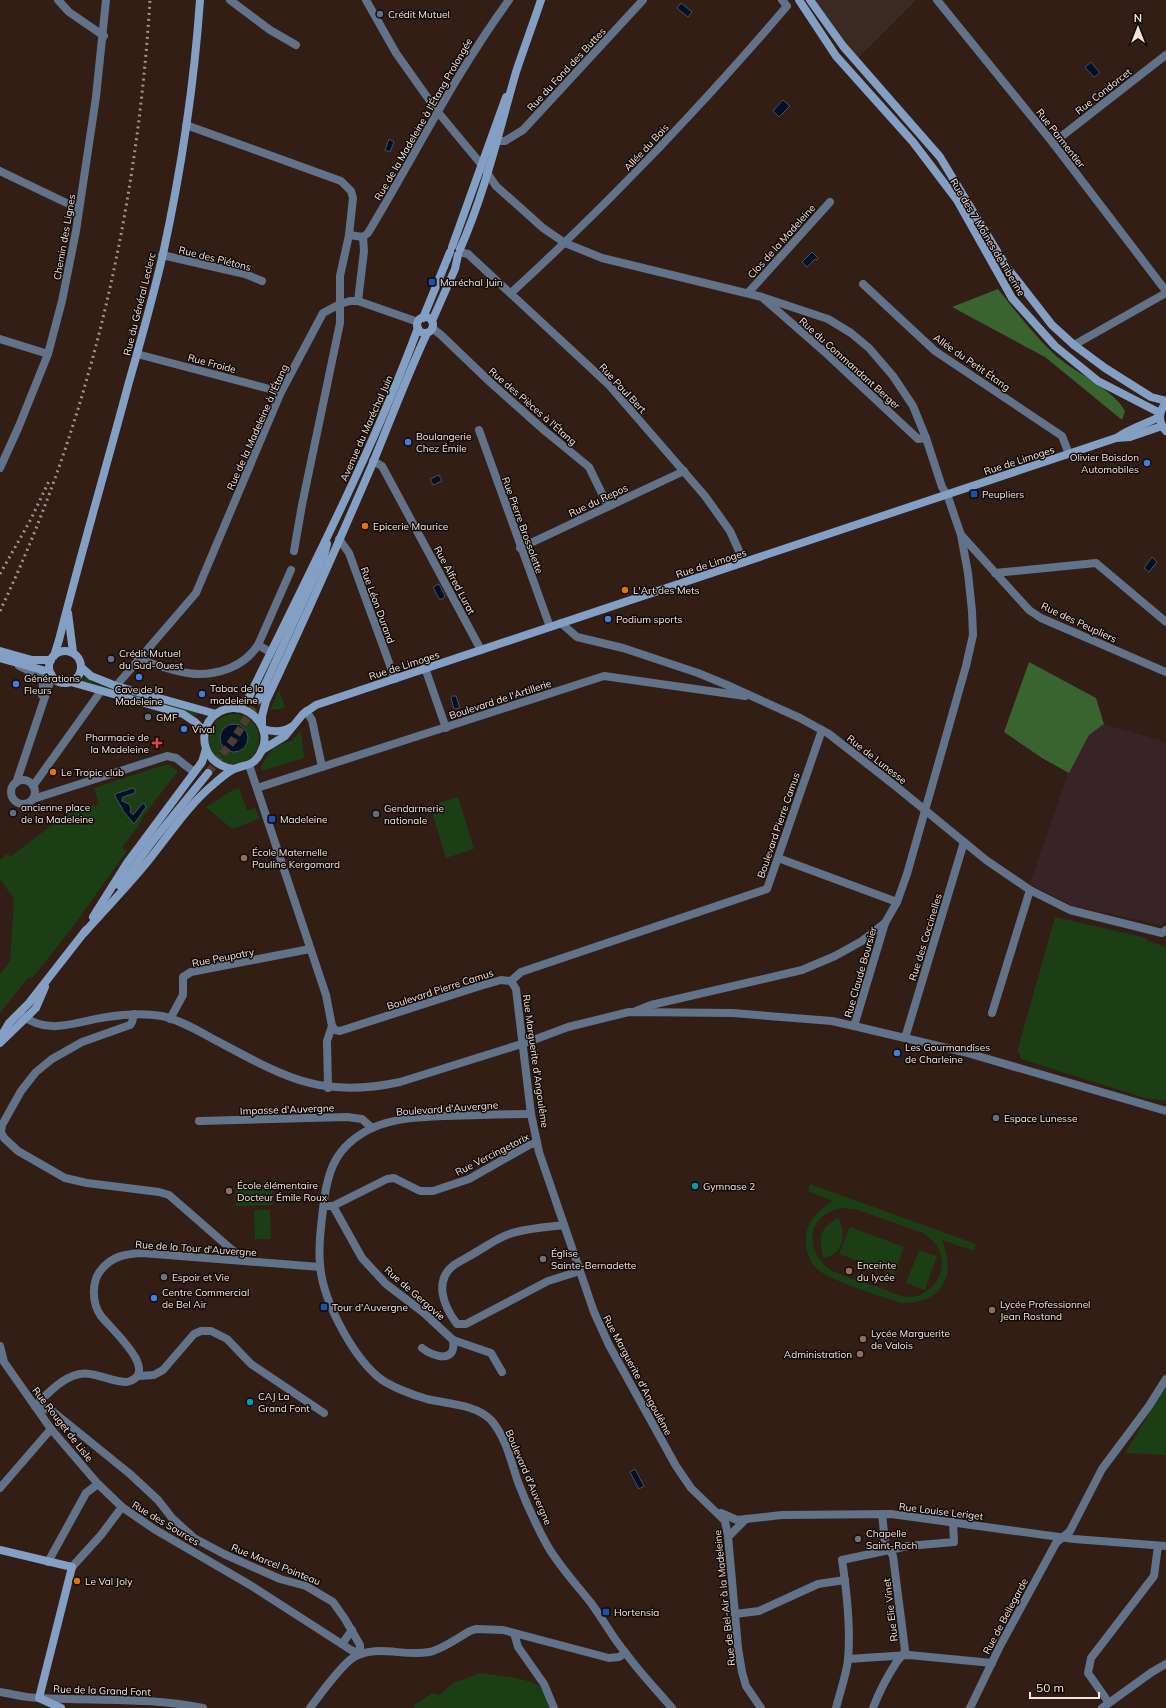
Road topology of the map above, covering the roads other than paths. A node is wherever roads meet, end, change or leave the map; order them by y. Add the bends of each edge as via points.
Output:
1 (58, 0) edge
2 (106, 0) edge
3 (200, 0) edge
4 (230, 0) edge
5 (366, 0) edge
6 (510, 0) edge
7 (541, 0) edge
8 (643, 0) edge
9 (799, 0) edge
10 (937, 0) edge
11 (812, 1) edge
12 (784, 3) edge
13 (104, 36) junction
14 (296, 45) dead end
15 (1166, 56) edge
16 (516, 72) junction
17 (437, 111) junction
18 (186, 125) junction
19 (497, 141) junction
20 (1053, 143) junction
21 (481, 164) junction
22 (0, 171) edge
23 (487, 174) junction
24 (830, 202) dead end
25 (79, 209) junction
26 (349, 234) junction
27 (363, 237) junction
28 (565, 243) junction
29 (456, 251) junction
30 (162, 255) junction
31 (262, 282) dead end
32 (863, 284) dead end
33 (1166, 292) edge
34 (512, 293) junction
35 (748, 293) junction
36 (762, 297) junction
37 (358, 301) junction
38 (340, 304) junction
39 (420, 323) junction
40 (430, 327) junction
41 (0, 339) edge
42 (1074, 345) junction
43 (48, 354) junction
44 (137, 354) junction
45 (281, 392) junction
46 (1166, 402) edge
47 (1160, 415) junction
48 (1164, 429) edge
49 (479, 430) dead end
50 (926, 438) junction
51 (1116, 438) junction
52 (1070, 454) junction
53 (373, 461) junction
54 (0, 468) edge
55 (684, 471) junction
56 (946, 495) junction
57 (608, 506) junction
58 (328, 535) junction
59 (962, 535) junction
60 (339, 539) junction
61 (520, 548) junction
62 (294, 551) dead end
63 (324, 556) junction
64 (744, 562) junction
65 (291, 570) dead end
66 (995, 573) junction
67 (68, 607) junction
68 (1166, 622) edge
69 (561, 623) junction
70 (550, 627) junction
71 (258, 645) junction
72 (481, 650) junction
73 (0, 651) edge
74 (73, 652) junction
75 (270, 652) junction
76 (4, 657) edge
77 (52, 658) junction
78 (138, 659) junction
79 (82, 668) junction
80 (426, 668) junction
81 (1166, 672) edge
82 (52, 675) junction
83 (395, 679) junction
84 (71, 682) junction
85 (116, 686) junction
86 (100, 691) junction
87 (755, 697) junction
88 (258, 700) tunnel mouth
89 (42, 706) junction
90 (237, 708) junction
91 (306, 711) junction
92 (216, 714) junction
93 (296, 723) junction
94 (262, 727) junction
95 (446, 728) junction
96 (822, 730) junction
97 (204, 732) junction
98 (206, 749) junction
99 (262, 750) junction
100 (248, 765) junction
101 (322, 767) junction
102 (234, 769) junction
103 (194, 772) junction
104 (208, 772) tunnel mouth
105 (16, 783) junction
106 (33, 786) junction
107 (257, 788) junction
108 (33, 799) junction
109 (925, 810) junction
110 (964, 842) junction
111 (778, 858) junction
112 (1030, 890) junction
113 (897, 902) junction
114 (885, 923) junction
115 (1166, 930) edge
116 (84, 933) junction
117 (310, 949) junction
118 (49, 977) junction
119 (511, 981) junction
120 (636, 1011) junction
121 (19, 1013) junction
122 (992, 1013) dead end
123 (134, 1014) junction
124 (26, 1019) junction
125 (170, 1019) junction
126 (332, 1026) junction
127 (854, 1026) junction
128 (0, 1038) edge
129 (905, 1038) junction
130 (0, 1043) edge
131 (522, 1043) junction
132 (328, 1088) junction
133 (1166, 1110) edge
134 (531, 1114) junction
135 (199, 1121) dead end
136 (372, 1128) junction
137 (537, 1142) junction
138 (323, 1205) junction
139 (333, 1206) junction
140 (564, 1225) junction
141 (247, 1260) junction
142 (320, 1267) junction
143 (580, 1270) junction
144 (453, 1340) junction
145 (0, 1346) edge
146 (422, 1348) dead end
147 (1, 1359) edge
148 (502, 1372) dead end
149 (138, 1376) junction
150 (1166, 1379) edge
151 (35, 1406) junction
152 (324, 1413) dead end
153 (51, 1429) junction
154 (98, 1484) junction
155 (0, 1488) edge
156 (122, 1508) junction
157 (714, 1509) junction
158 (882, 1514) junction
159 (746, 1519) junction
160 (953, 1522) junction
161 (1063, 1536) junction
162 (728, 1537) junction
163 (1162, 1546) edge
164 (0, 1550) edge
165 (890, 1550) junction
166 (48, 1562) junction
167 (72, 1567) junction
168 (845, 1580) junction
169 (735, 1614) junction
170 (352, 1630) junction
171 (514, 1633) junction
172 (342, 1644) junction
173 (625, 1653) junction
174 (360, 1654) junction
175 (902, 1655) junction
176 (848, 1659) junction
177 (992, 1663) junction
178 (1166, 1664) edge
179 (0, 1692) edge
180 (39, 1698) junction
181 (1109, 1703) junction
182 (61, 1708) edge
183 (203, 1708) edge
184 (310, 1708) edge
185 (554, 1708) edge
186 (672, 1708) edge
187 (761, 1708) edge
188 (836, 1708) edge
189 (873, 1708) edge
190 (970, 1708) edge
191 (1102, 1708) edge

1 - 13 street via 70,12
2 - 13 street, Chemin des Lignes
3 - 18 main road, Rue du Général Leclerc
4 - 14 street via 270,30
5 - 17 street via 396,53
6 - 17 street, Rue de la Madeleine à l'Étang Prolongée via 482,38
7 - 16 main road, Avenue du Maréchal Juin
8 - 19 street, Rue du Fond des Buttes via 523,130 505,141
9 - 47 main road, Rue des 7 Moines de Tiberine via 836,56 913,142 952,194 1012,298 1055,346 1098,382
10 - 20 street, Rue Parmentier
11 - 42 main road, Rue des 7 Moines de Tiberine via 843,46 940,157 1006,266 1052,325
12 - 28 street, Allée du Bois via 652,156
13 - 25 street, Chemin des Lignes
15 - 20 street, Rue Condorcet
16 - 19 main road, Avenue du Maréchal Juin
16 - 21 main road, Avenue du Maréchal Juin
17 - 21 street
17 - 27 street, Rue de la Madeleine à l'Étang Prolongée via 368,234
18 - 26 street via 346,185 353,198
18 - 30 main road, Rue du Général Leclerc
19 - 23 main road, Avenue du Maréchal Juin
20 - 33 street, Rue Parmentier
21 - 23 street
21 - 29 main road, Avenue du Maréchal Juin
22 - 25 street
23 - 28 street via 496,186 543,228
23 - 29 main road, Avenue du Maréchal Juin via 466,236
24 - 35 street, Clos de la Madeleine
25 - 43 street, Chemin des Lignes via 62,301
26 - 27 street
26 - 38 street via 340,276
27 - 37 street
28 - 34 street, Allée du Bois
28 - 35 street via 602,258
29 - 34 street, Rue Paul Bert via 468,254
29 - 39 main road, Avenue du Maréchal Juin
29 - 40 main road, Avenue du Maréchal Juin via 455,269
30 - 31 street, Rue des Piétons via 245,274
30 - 44 main road, Rue du Général Leclerc
32 - 52 street, Allée du Petit Étang via 935,351 1062,436
33 - 42 street
34 - 55 street, Rue Paul Bert via 608,384
35 - 36 street
36 - 50 street, Rue du Commandant Berger via 918,439
36 - 50 street via 828,319 869,348 893,376 913,406
37 - 38 street, Rue de la Madeleine à l'Étang
37 - 39 street
38 - 45 street, Rue de la Madeleine à l'Étang via 323,313
38 - 62 street via 340,323 304,491
39 - 40 main road via 422,332
39 - 40 main road via 428,318
39 - 58 main road, Avenue du Maréchal Juin via 378,430
40 - 53 main road, Avenue du Maréchal Juin
40 - 57 street, Rue des Pièces à l'Étang via 589,468
41 - 43 street
42 - 46 main road, Rue des 7 Moines de Tiberine via 1151,397
43 - 54 street, Chemin des Lignes
44 - 45 street, Rue Froide
44 - 67 main road, Rue du Général Leclerc
45 - 78 street, Rue de la Madeleine à l'Étang via 196,593
46 - 47 main road
47 - 48 main road
47 - 51 main road, Rue de Limoges
48 - 51 main road, Rue de Limoges
49 - 61 street, Rue Pierre Brossolette
50 - 56 street
51 - 52 main road, Rue de Limoges
52 - 56 main road, Rue de Limoges
53 - 60 main road, Avenue du Maréchal Juin
53 - 72 street, Rue Alfred Lurat via 384,469
55 - 57 street, Rue du Repos
55 - 64 street, Rue Paul Bert via 730,531
56 - 59 street
56 - 64 main road, Rue de Limoges
57 - 61 street, Rue du Repos
58 - 63 main road, Avenue du Maréchal Juin
58 - 75 main road, Avenue du Maréchal Juin
59 - 66 street, Rue des Peupliers
59 - 109 street via 973,635
60 - 63 main road, Avenue du Maréchal Juin
60 - 83 street, Rue Léon Durand via 349,553
60 - 94 main road, Avenue du Maréchal Juin via 308,614 266,701
61 - 70 street, Rue Pierre Brossolette
63 - 88 main road, Avenue du Maréchal Juin
64 - 69 main road, Rue de Limoges
65 - 71 street
66 - 68 street via 1096,563
66 - 81 street, Rue des Peupliers via 1029,610 1041,618
67 - 74 main road
67 - 77 main road, Rue du Général Leclerc via 60,640
69 - 70 main road, Rue de Limoges
69 - 87 street, Rue de Lunesse via 577,637 631,650 698,673
70 - 72 main road, Rue de Limoges
71 - 75 street
71 - 78 street via 252,654 237,665 207,675 187,674
72 - 80 main road, Rue de Limoges
73 - 76 main road
74 - 77 main road via 62,651
74 - 79 main road via 80,659
75 - 90 main road, Avenue du Maréchal Juin via 249,697
76 - 77 main road via 32,660
76 - 82 main road
76 - 89 street via 40,676 43,685
77 - 82 main road
78 - 85 street, Rue de la Madeleine à l'Étang
79 - 84 main road
79 - 85 main road via 91,676
80 - 83 main road, Rue de Limoges
80 - 95 street
82 - 84 main road via 62,682
82 - 89 street
83 - 91 main road, Rue de Limoges via 316,705
84 - 86 main road
85 - 92 main road
86 - 97 main road via 183,714
86 - 106 street
87 - 95 street, Boulevard de l'Artillerie via 604,676
87 - 96 street, Rue de Lunesse
89 - 105 street
90 - 92 main road
90 - 94 main road via 252,714
91 - 93 main road, Rue de Limoges
91 - 101 street via 312,720
92 - 97 main road
93 - 94 main road, Rue de Limoges via 276,732
93 - 99 main road, Rue de Limoges via 285,736
94 - 99 main road via 265,739
95 - 101 street, Boulevard de l'Artillerie
96 - 109 street, Rue de Lunesse
96 - 111 street, Boulevard Pierre Camus
97 - 98 main road
98 - 102 main road via 214,761
98 - 103 main road via 202,762
99 - 100 main road via 259,757
100 - 102 main road
100 - 107 street
101 - 107 street, Boulevard de l'Artillerie
102 - 116 main road via 201,794 148,862
103 - 108 street via 176,758 167,756
103 - 116 main road via 112,885
104 - 116 main road
105 - 106 street via 26,781
105 - 108 street via 12,792 16,802 27,803
106 - 108 street
107 - 117 street
109 - 110 street, Rue de Lunesse
109 - 113 street
110 - 112 street, Rue de Lunesse
110 - 129 street, Rue des Coccinelles
111 - 113 street
111 - 119 street, Boulevard Pierre Camus via 767,889 521,972
112 - 115 street, Rue de Lunesse via 1070,910 1162,933
112 - 122 street
113 - 114 street
114 - 120 street via 862,941 802,970 651,1005
114 - 127 street, Rue Claude Boursier
116 - 118 main road
117 - 125 street, Rue Peupatry via 191,972 183,977 183,995
117 - 126 street
118 - 121 main road
118 - 124 main road via 36,1008
119 - 126 street, Boulevard Pierre Camus via 501,980 480,986 348,1030 335,1030
119 - 131 street, Rue Marguerite d'Angoulême via 516,989
120 - 127 street via 740,1013 832,1021
120 - 131 street via 568,1027
121 - 124 street
121 - 128 main road
123 - 124 street via 56,1027
123 - 125 street
123 - 141 street via 130,1025 99,1035 63,1052 36,1072 21,1091 2,1124 1,1132 18,1151 66,1178 169,1195
124 - 130 main road
125 - 132 street via 199,1031 294,1080
126 - 132 street via 327,1041
127 - 129 street
129 - 133 street via 990,1059
131 - 132 street via 394,1083 381,1086
131 - 134 street, Rue Marguerite d'Angoulême
134 - 136 street, Boulevard d'Auvergne via 394,1120
134 - 137 street, Rue Marguerite d'Angoulême
135 - 136 street, Impasse d'Auvergne via 347,1117 362,1119
136 - 138 street, Boulevard d'Auvergne via 340,1151 332,1165
137 - 139 street, Rue Vercingetorix via 469,1179 433,1191 420,1191 394,1178 388,1178
137 - 140 street, Rue Marguerite d'Angoulême
138 - 139 street
138 - 142 street, Boulevard d'Auvergne
139 - 144 street, Rue de Gergovie via 362,1258 386,1284 424,1313
140 - 143 street, Rue Marguerite d'Angoulême
140 - 143 street via 506,1235 453,1266 444,1277 441,1288 443,1298 450,1316 457,1324 466,1324 548,1281
141 - 142 street, Rue de la Tour d'Auvergne
141 - 149 street, Rue de la Tour d'Auvergne via 142,1253 125,1254 102,1268 94,1282 96,1303 100,1315 137,1358 140,1370
142 - 173 street, Boulevard d'Auvergne via 329,1301 340,1325 362,1360 379,1378 423,1398 480,1411 498,1429 523,1495 555,1559
143 - 157 street, Rue Marguerite d'Angoulême via 594,1312 609,1345 676,1466 691,1488
144 - 146 street via 451,1352 447,1356 431,1355
144 - 148 street, Rue de Gergovie via 492,1353
145 - 147 street, Rue Rouget de Lisle
147 - 151 street, Rue Rouget de Lisle
149 - 151 street via 127,1382 89,1373 74,1375
149 - 152 street via 154,1375 164,1370 194,1334 211,1331 227,1339 251,1364
150 - 161 street, Rue de Bellegarde via 1102,1469 1070,1531
151 - 153 street, Rue Rouget de Lisle
151 - 170 street, Rue Marcel Pointeau via 51,1410 130,1474 194,1538 266,1573 318,1592 333,1602
153 - 154 street, Rue Rouget de Lisle
153 - 155 street
154 - 156 street, Rue Rouget de Lisle
154 - 166 street via 86,1493
156 - 167 street, Rue des Sources
156 - 172 street, Rue des Sources
157 - 159 street, Rue Louise Leriget via 729,1518
157 - 162 street, Rue de Bel-Air à la Madeleine via 725,1521
158 - 159 street, Rue Louise Leriget
158 - 160 street, Rue Louise Leriget
158 - 165 street, Rue Elie Vinet via 885,1542
159 - 162 street
160 - 161 street, Rue Louise Leriget
160 - 165 street via 954,1542
161 - 163 street, Rue Louise Leriget
161 - 177 street, Rue de Bellegarde via 1056,1543
162 - 169 street, Rue de Bel-Air à la Madeleine
163 - 181 street via 1154,1576 1091,1658 1088,1673
164 - 166 main road
165 - 168 street via 842,1560
165 - 175 street, Rue Elie Vinet via 903,1630 905,1650
166 - 167 main road
167 - 180 main road, Rue des Sources
168 - 169 street via 818,1584 759,1611
168 - 176 street
169 - 187 street, Rue de Bel-Air à la Madeleine via 744,1680
170 - 172 street
170 - 174 street, Rue Marcel Pointeau via 360,1645
171 - 173 street via 609,1658
171 - 174 street via 476,1629 431,1652
171 - 185 street via 518,1647 544,1684
172 - 174 street, Rue des Sources
173 - 186 street, Boulevard d'Auvergne
174 - 184 street via 348,1662
175 - 176 street
175 - 177 street
175 - 189 street, Rue Elie Vinet
176 - 188 street
177 - 190 street, Rue de Bellegarde
178 - 181 street
179 - 180 street, Rue de la Grand Font
180 - 182 main road
180 - 183 street, Rue de la Grand Font via 178,1703
181 - 191 street

